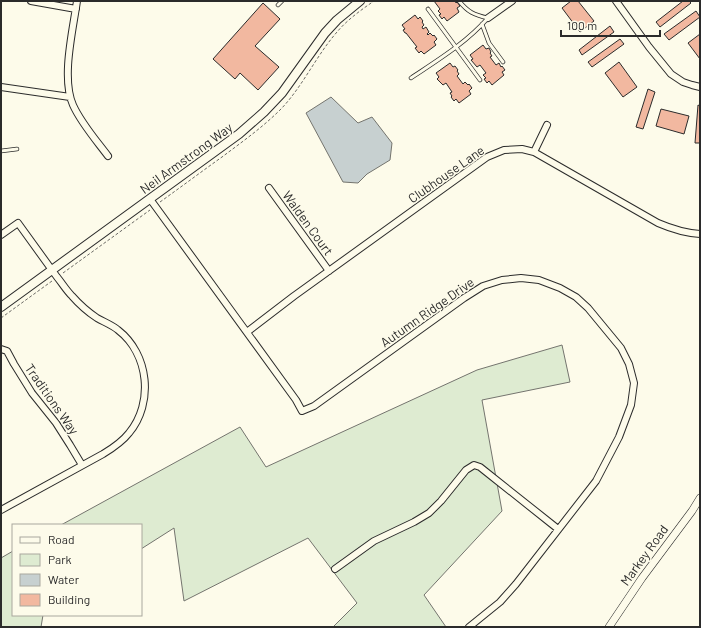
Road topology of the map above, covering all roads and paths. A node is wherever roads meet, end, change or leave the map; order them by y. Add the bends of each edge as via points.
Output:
1 (31, 1) edge
2 (77, 1) edge
3 (282, 1) edge
4 (360, 1) edge
5 (460, 1) edge
6 (512, 1) edge
7 (616, 1) edge
8 (278, 5) dead end
9 (76, 9) junction
10 (428, 9) dead end
11 (488, 18) junction
12 (482, 24) junction
13 (456, 48) junction
14 (503, 62) dead end
15 (411, 78) dead end
16 (480, 80) dead end
17 (1, 86) edge
18 (700, 87) edge
19 (70, 96) junction
20 (547, 125) dead end
21 (17, 149) dead end
22 (1, 151) edge
23 (534, 152) junction
24 (108, 156) dead end
25 (269, 188) dead end
26 (150, 198) junction
27 (700, 234) edge
28 (1, 235) edge
29 (52, 270) junction
30 (329, 271) junction
31 (1, 307) edge
32 (247, 332) junction
33 (1, 349) edge
34 (82, 465) junction
35 (700, 498) edge
36 (1, 510) edge
37 (558, 529) junction
38 (334, 569) dead end
39 (469, 627) edge
40 (609, 627) edge

1 - 9 street
2 - 9 street
3 - 8 lane
4 - 26 main road, Neil Armstrong Way via 325,33 282,93 264,112 239,134
5 - 11 lane via 465,9
6 - 11 street
7 - 18 street via 671,74 683,82
9 - 19 street via 68,67
10 - 13 lane
11 - 12 lane
12 - 13 lane
12 - 14 lane via 489,43
13 - 15 lane
13 - 16 lane
17 - 19 street
19 - 24 street via 81,119
20 - 23 street
21 - 22 lane
23 - 27 street, Clubhouse Lane via 658,223 684,232
23 - 30 street, Clubhouse Lane via 504,150 487,157
25 - 30 street, Walden Court
26 - 29 main road, Neil Armstrong Way
26 - 32 street, Autumn Ridge Drive
28 - 29 street via 18,223
29 - 31 main road, Neil Armstrong Way
29 - 34 street via 71,296 98,318 119,330 136,351 143,369 143,405 134,427 113,448
30 - 32 street, Clubhouse Lane
32 - 37 street, Autumn Ridge Drive via 302,411 314,406 483,286 502,280 539,280 576,297 621,348 634,383 631,405 619,437 596,481
33 - 34 street, Traditions Way via 7,351 32,393 56,423
34 - 36 street
35 - 40 street, Markey Road
37 - 38 street via 480,467 474,465 466,470 429,513 374,541
37 - 39 street, Autumn Ridge Drive via 500,602

